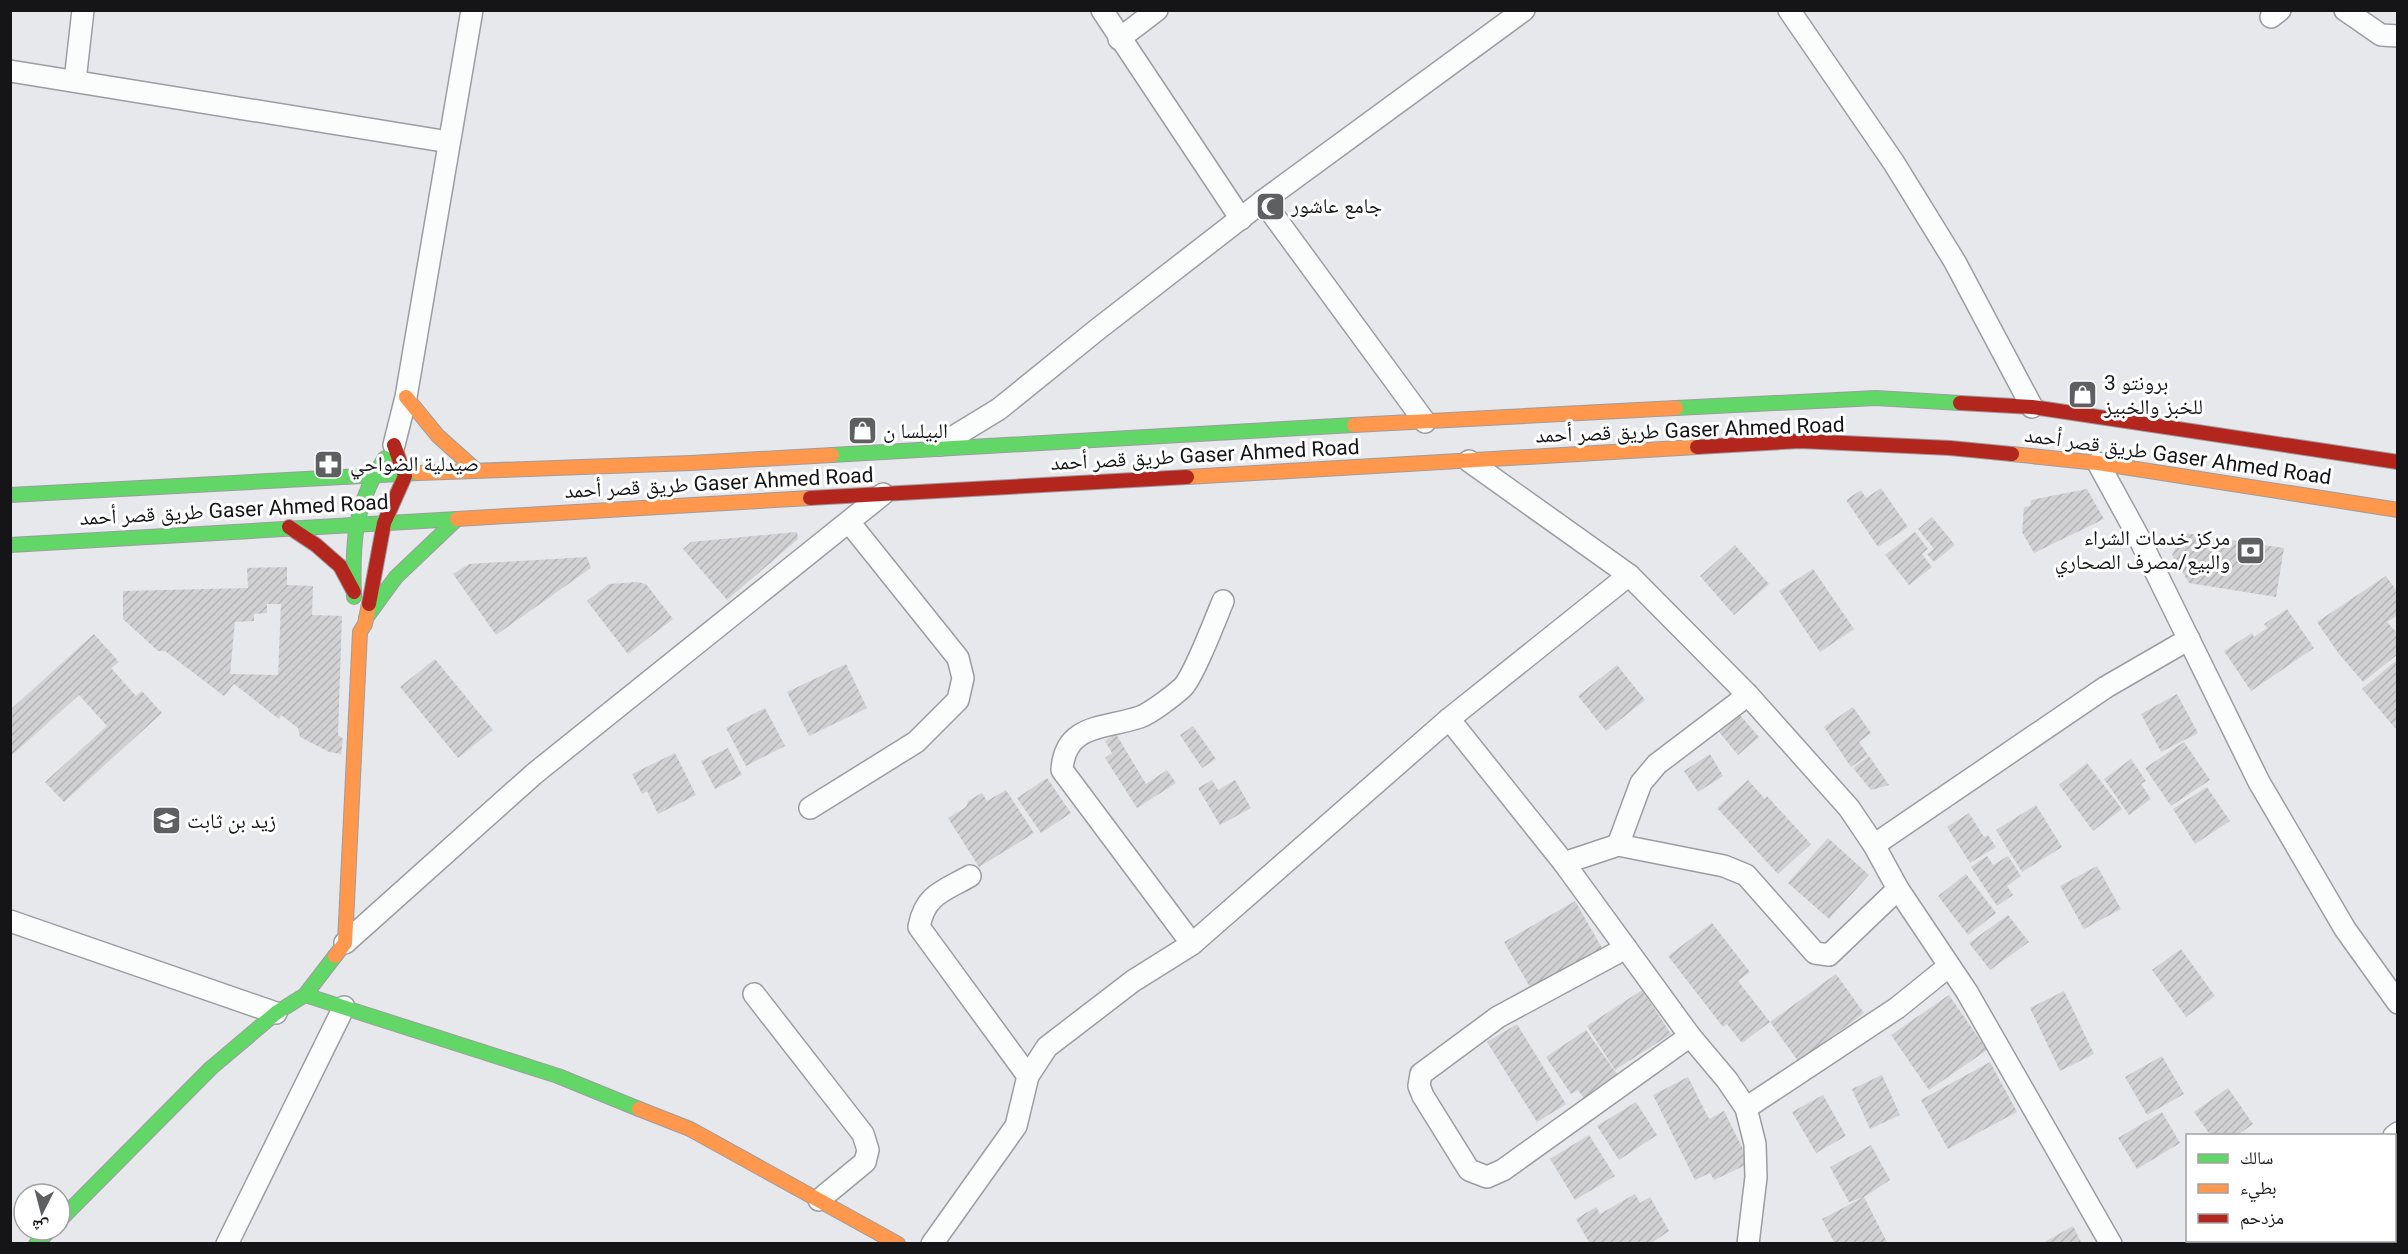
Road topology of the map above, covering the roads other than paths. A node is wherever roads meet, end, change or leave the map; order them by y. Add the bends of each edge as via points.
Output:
1 (83, 10) edge
2 (472, 10) edge
3 (1102, 10) edge
4 (1157, 10) edge
5 (1524, 10) edge
6 (1790, 10) edge
7 (2345, 10) edge
8 (2397, 36) edge
9 (1119, 39) junction
10 (10, 71) edge
11 (75, 81) junction
12 (449, 142) junction
13 (1263, 201) junction
14 (1241, 219) junction
15 (406, 397) junction
16 (2032, 407) junction
17 (1425, 422) junction
18 (394, 445) junction
19 (935, 448) junction
20 (1469, 461) junction
21 (2397, 462) edge
22 (2098, 463) junction
23 (476, 470) junction
24 (405, 476) junction
25 (370, 477) junction
26 (884, 494) junction
27 (10, 495) edge
28 (2397, 510) edge
29 (456, 520) junction
30 (849, 522) junction
31 (384, 523) junction
32 (354, 524) junction
33 (289, 527) junction
34 (10, 544) edge
35 (1629, 575) junction
36 (354, 592) junction
37 (1223, 601) dead end
38 (366, 618) junction
39 (360, 632) junction
40 (2189, 639) junction
41 (1748, 695) junction
42 (1449, 718) junction
43 (810, 808) dead end
44 (1618, 845) junction
45 (1874, 845) junction
46 (1564, 863) junction
47 (970, 876) dead end
48 (1898, 889) junction
49 (10, 921) edge
50 (345, 942) junction
51 (1192, 945) junction
52 (1626, 948) junction
53 (1949, 966) junction
54 (754, 994) dead end
55 (305, 995) junction
56 (2397, 1003) edge
57 (344, 1007) junction
58 (276, 1013) junction
59 (1690, 1036) junction
60 (1028, 1076) junction
61 (1746, 1108) junction
62 (819, 1200) junction
63 (72, 1208) edge
64 (227, 1244) edge
65 (898, 1244) edge
66 (933, 1244) edge
67 (1748, 1244) edge
68 (2111, 1244) edge

1 - 11 street
2 - 12 street
3 - 9 street
4 - 9 street
5 - 13 street
6 - 16 street via 1894,163 1955,262
7 - 8 street via 2381,35
9 - 14 street
10 - 11 street
11 - 12 street
12 - 15 street
13 - 14 street
13 - 17 street
14 - 19 street via 999,409
15 - 18 street
15 - 23 main road via 435,434
16 - 17 main road, طريق قصر أحمد Gaser Ahmed Road via 1876,398
16 - 21 main road, طريق قصر أحمد Gaser Ahmed Road
17 - 19 main road, طريق قصر أحمد Gaser Ahmed Road
18 - 24 main road
18 - 25 main road
19 - 23 main road, طريق قصر أحمد Gaser Ahmed Road via 691,463
20 - 22 main road, طريق قصر أحمد Gaser Ahmed Road via 1800,441 1950,447
20 - 26 main road, طريق قصر أحمد Gaser Ahmed Road
20 - 35 street
22 - 28 main road, طريق قصر أحمد Gaser Ahmed Road
22 - 40 street
23 - 24 main road, طريق قصر أحمد Gaser Ahmed Road
24 - 25 main road, طريق قصر أحمد Gaser Ahmed Road
24 - 31 main road
25 - 27 main road, طريق قصر أحمد Gaser Ahmed Road
25 - 32 main road
26 - 29 main road, طريق قصر أحمد Gaser Ahmed Road
26 - 30 street
29 - 31 main road, طريق قصر أحمد Gaser Ahmed Road
29 - 38 main road via 385,588
30 - 43 street via 958,658 963,678 958,700 916,742
30 - 50 street via 534,774
31 - 32 main road, طريق قصر أحمد Gaser Ahmed Road
31 - 38 main road
32 - 33 main road, طريق قصر أحمد Gaser Ahmed Road
32 - 36 main road
33 - 34 main road, طريق قصر أحمد Gaser Ahmed Road
33 - 36 main road via 340,566
35 - 41 street
35 - 42 street
36 - 39 main road via 355,625
37 - 51 street via 1184,687 1143,717 1104,725 1073,738 1063,755 1062,770
38 - 39 main road
39 - 50 main road
40 - 45 street via 2106,687
40 - 56 street via 2234,733 2310,872
41 - 44 street via 1658,764 1641,783
41 - 45 street via 1849,808
42 - 46 street
42 - 51 street
44 - 46 street
44 - 48 street via 1724,866 1746,875 1815,953 1821,955 1829,955
45 - 48 street
46 - 52 street
47 - 60 street via 931,898 919,927
48 - 53 street
49 - 58 street
50 - 55 main road
51 - 60 street via 1133,981 1047,1047
52 - 59 street
52 - 59 street via 1498,1017 1421,1074 1419,1086 1423,1096 1469,1170 1487,1177 1503,1170
53 - 61 street via 1897,1008
53 - 68 street
54 - 62 street via 863,1134 868,1150 865,1162
55 - 57 main road
55 - 58 main road
57 - 62 main road via 558,1076 690,1129
57 - 64 street
58 - 63 main road via 211,1068
59 - 61 street
60 - 66 street via 1016,1126
61 - 67 street via 1755,1144 1756,1177
62 - 65 main road

